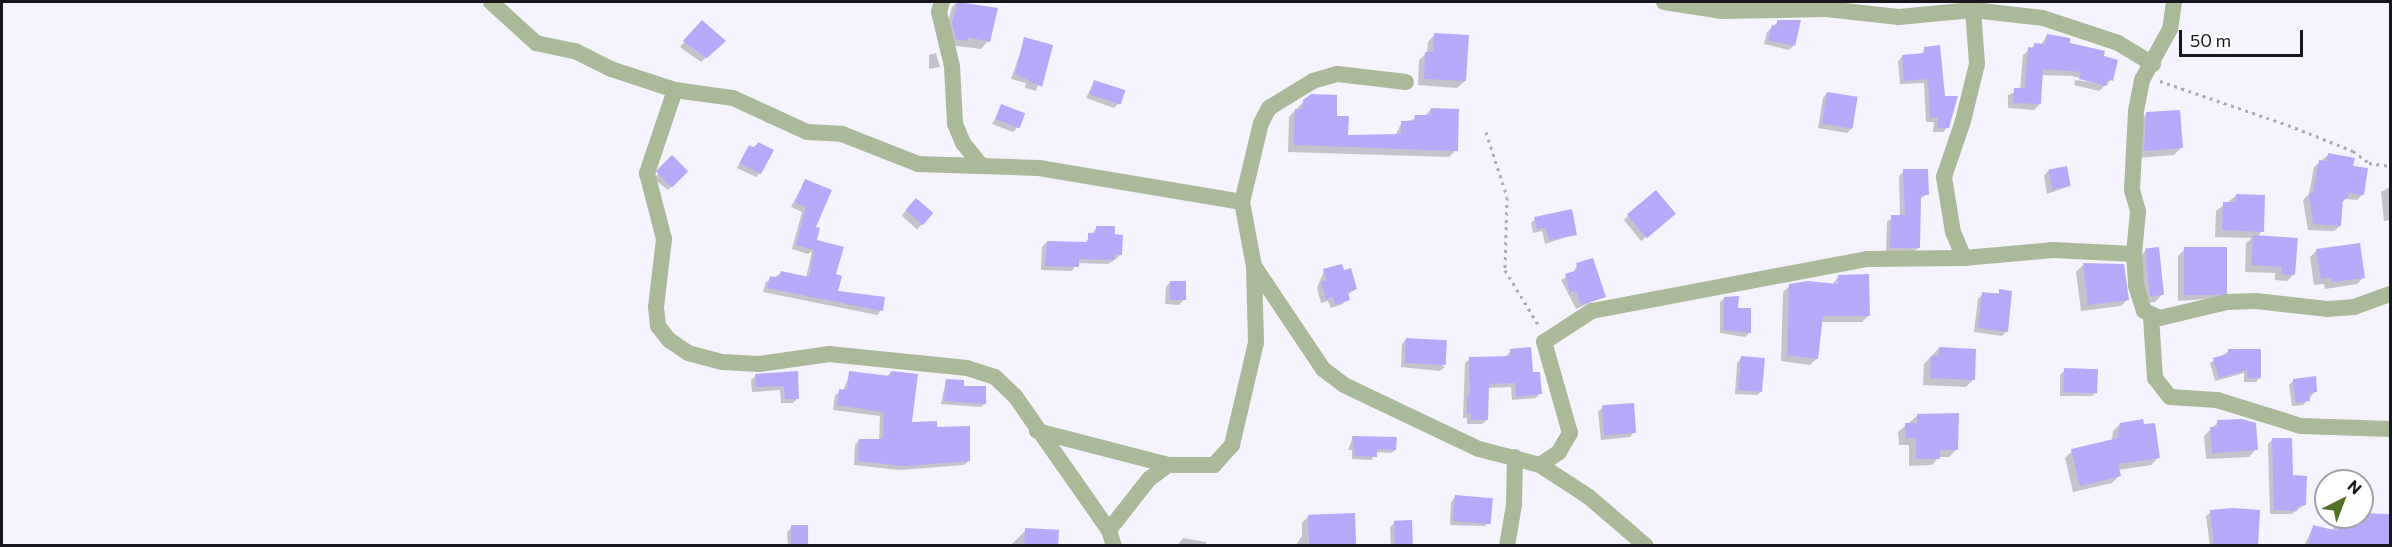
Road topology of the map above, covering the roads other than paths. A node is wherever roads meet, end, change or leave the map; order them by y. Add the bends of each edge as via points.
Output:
1 (491, 2) edge
2 (942, 2) edge
3 (1664, 2) edge
4 (2174, 2) edge
5 (1973, 10) junction
6 (2149, 69) junction
7 (1406, 82) dead end
8 (675, 90) junction
9 (981, 165) junction
10 (1242, 202) junction
11 (2134, 254) junction
12 (1964, 258) junction
13 (1254, 266) junction
14 (2391, 294) edge
15 (2151, 317) junction
16 (2391, 429) edge
17 (1037, 430) junction
18 (1515, 457) junction
19 (1168, 465) junction
20 (1539, 465) junction
21 (1111, 538) edge
22 (1507, 546) edge
23 (1646, 546) edge

1 - 8 street via 536,43 575,51 612,69
2 - 9 street via 939,12 952,66 955,124 963,143
3 - 5 street via 1722,11 1826,9 1899,17
4 - 6 street via 2170,29
5 - 6 street via 2043,18 2118,44
5 - 12 street via 1977,64 1964,121 1944,177 1953,232
6 - 11 street via 2136,111
7 - 10 street via 1337,74 1313,81 1269,108 1261,123
8 - 9 street via 733,98 807,132 842,134 918,164
8 - 17 street via 647,173 664,239 656,308 658,326 669,340 688,353 722,362 759,364 829,354 967,368 995,377 1006,386
9 - 10 street via 1039,168
10 - 13 street
11 - 12 street via 2053,249
11 - 15 street via 2136,286 2144,311
12 - 20 street via 1867,260 1592,311 1545,339 1544,352 1570,433 1559,452
13 - 18 street via 1323,369 1344,385 1479,449
13 - 19 street via 1256,343 1232,445 1214,465
14 - 15 street via 2354,307 2327,309 2227,302
15 - 16 street via 2155,378 2170,397 2217,400 2301,426
17 - 19 street
17 - 21 street
18 - 20 street
18 - 22 street via 1514,505
19 - 21 street via 1149,479
20 - 23 street via 1589,497

